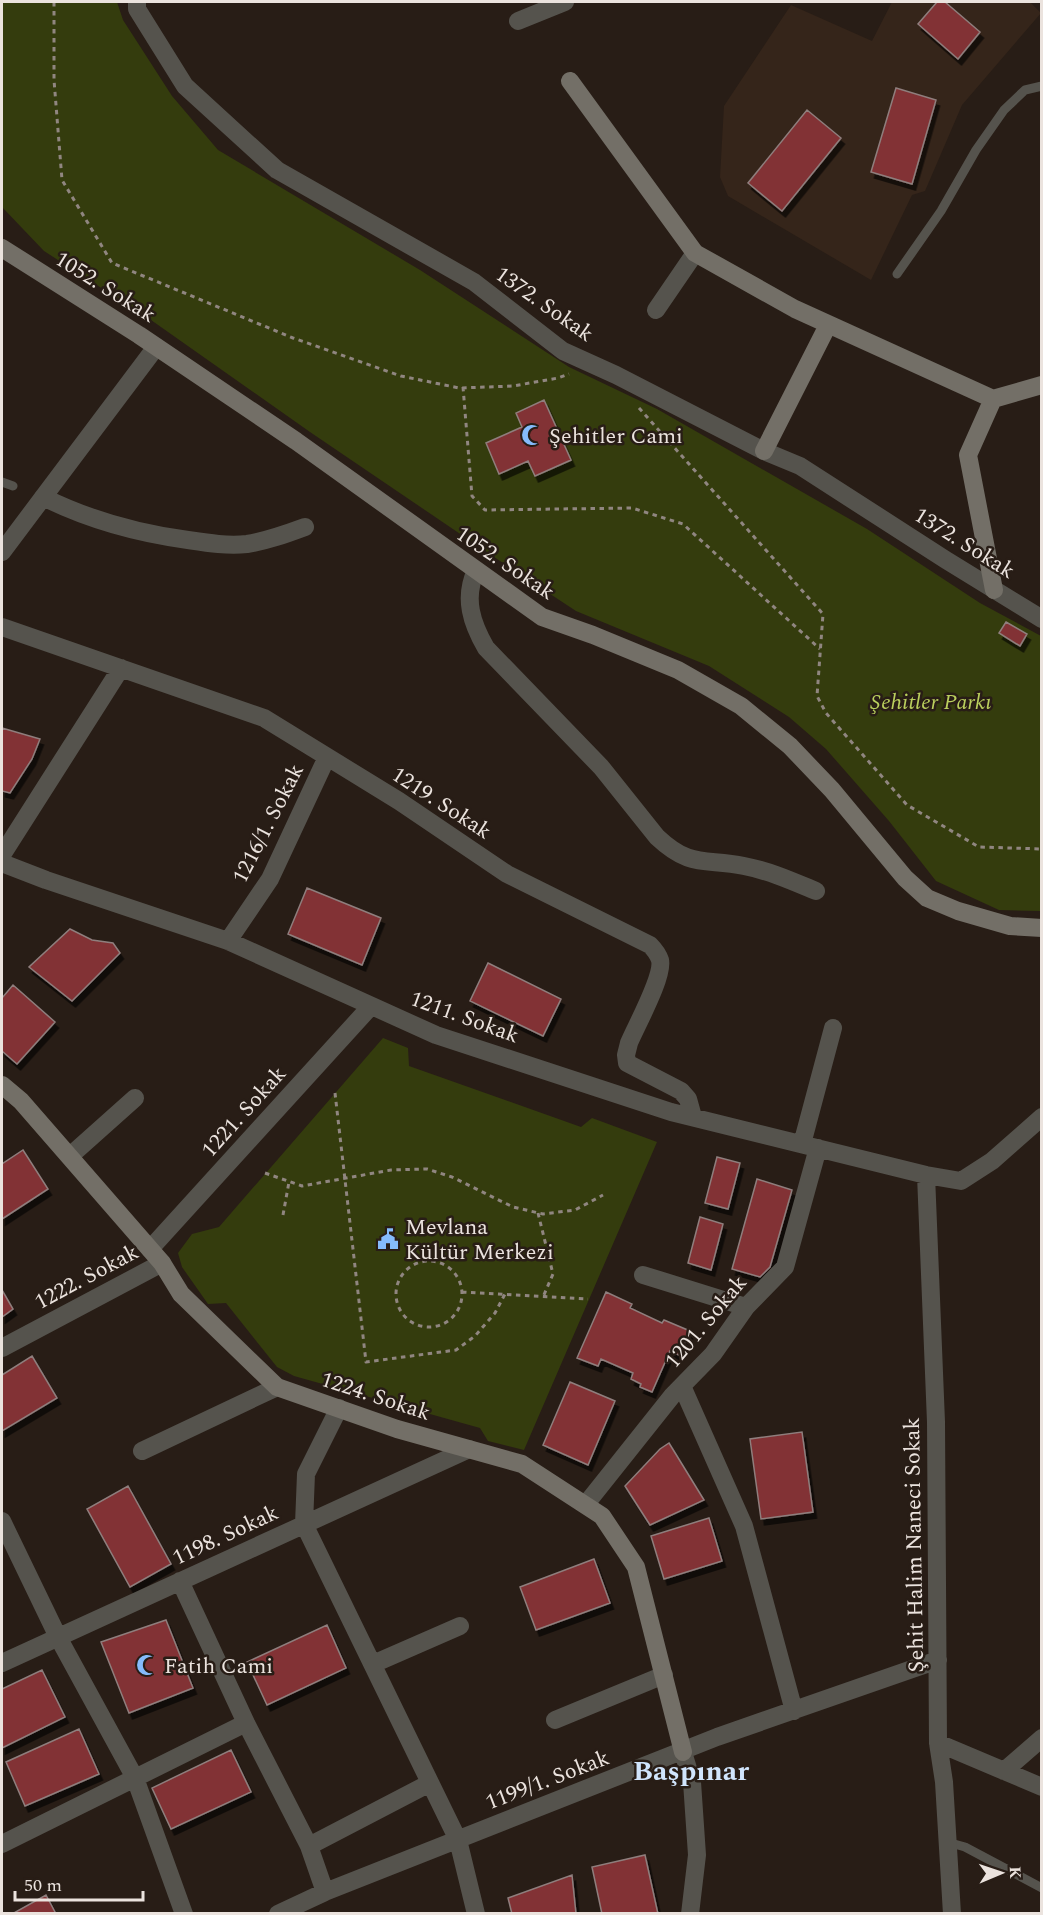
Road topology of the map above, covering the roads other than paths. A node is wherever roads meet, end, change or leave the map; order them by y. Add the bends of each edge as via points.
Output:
1 (137, 2) edge
2 (565, 2) edge
3 (518, 21) dead end
4 (570, 81) dead end
5 (1041, 86) edge
6 (2, 248) edge
7 (695, 253) junction
8 (897, 274) dead end
9 (656, 310) dead end
10 (828, 325) junction
11 (156, 346) junction
12 (1041, 385) edge
13 (993, 399) junction
14 (764, 451) junction
15 (2, 482) edge
16 (13, 486) dead end
17 (43, 497) junction
18 (304, 527) dead end
19 (2, 552) edge
20 (476, 571) junction
21 (994, 590) junction
22 (1041, 619) edge
23 (2, 627) edge
24 (121, 668) junction
25 (327, 757) junction
26 (2, 855) edge
27 (2, 863) edge
28 (816, 891) dead end
29 (1041, 928) edge
30 (228, 941) junction
31 (371, 1005) junction
32 (833, 1028) dead end
33 (2, 1084) edge
34 (135, 1098) dead end
35 (693, 1117) junction
36 (1041, 1117) edge
37 (810, 1146) junction
38 (70, 1156) junction
39 (926, 1175) junction
40 (156, 1256) junction
41 (642, 1275) dead end
42 (746, 1307) junction
43 (2, 1348) edge
44 (682, 1386) junction
45 (277, 1387) junction
46 (339, 1408) junction
47 (469, 1449) junction
48 (142, 1451) dead end
49 (586, 1504) junction
50 (2, 1521) edge
51 (304, 1524) junction
52 (180, 1581) junction
53 (460, 1626) dead end
54 (58, 1637) junction
55 (938, 1660) junction
56 (2, 1663) edge
57 (373, 1664) junction
58 (664, 1675) junction
59 (794, 1711) junction
60 (555, 1720) dead end
61 (246, 1723) junction
62 (1041, 1738) edge
63 (938, 1743) junction
64 (683, 1752) junction
65 (1004, 1771) junction
66 (135, 1778) junction
67 (430, 1783) junction
68 (1041, 1787) edge
69 (458, 1840) junction
70 (946, 1842) junction
71 (2, 1844) edge
72 (309, 1846) junction
73 (1041, 1888) edge
74 (325, 1892) junction
75 (184, 1914) edge
76 (278, 1914) edge
77 (476, 1914) edge
78 (690, 1914) edge
79 (952, 1914) edge

1 - 14 street, 1372. Sokak via 137,9 185,86 277,170 474,282 563,351
2 - 3 street
4 - 7 street
5 - 8 lane via 1025,90 1004,110
6 - 11 street, 1052. Sokak
7 - 9 street
7 - 10 street
10 - 13 street
10 - 14 street
11 - 17 street
11 - 20 street, 1052. Sokak
12 - 13 street
13 - 21 street via 968,455
14 - 21 street, 1372. Sokak via 800,466
15 - 16 lane
17 - 18 street via 70,511 128,530 208,544 263,541
17 - 19 street
20 - 28 street via 469,602 475,627 486,648 601,767 667,847 705,863 743,866
20 - 29 street, 1052. Sokak via 542,617 678,670 741,706 790,746 927,898 958,912 1010,926
21 - 22 street, 1372. Sokak
23 - 24 street, 1219. Sokak
24 - 25 street, 1219. Sokak via 264,718
24 - 26 street
25 - 30 street, 1216/1. Sokak via 270,879
25 - 35 street, 1219. Sokak via 507,874 656,950 661,962 660,975 628,1043 627,1063 681,1091 688,1099
27 - 30 street, 1211. Sokak
30 - 31 street, 1211. Sokak
31 - 35 street, 1211. Sokak via 436,1035
31 - 40 street, 1221. Sokak
32 - 37 street, 1201. Sokak
33 - 38 street, 1224. Sokak
34 - 38 street
35 - 37 street, 1211. Sokak
36 - 39 street, 1211. Sokak via 992,1161 961,1181
37 - 39 street, 1211. Sokak
37 - 42 street, 1201. Sokak via 785,1267
38 - 40 street, 1224. Sokak
39 - 55 street, Şehit Halim Naneci Sokak via 936,1422
40 - 43 street, 1222. Sokak
40 - 45 street, 1224. Sokak via 181,1294
41 - 42 street
42 - 44 street, 1201. Sokak via 713,1354
44 - 49 street, 1201. Sokak
44 - 59 street via 744,1526
45 - 46 street, 1224. Sokak
45 - 48 street
46 - 47 street, 1224. Sokak
46 - 51 street via 306,1474
47 - 49 street, 1224. Sokak via 522,1464
47 - 51 street, 1198. Sokak
49 - 58 street, 1224. Sokak via 602,1516 636,1567
50 - 54 street
51 - 52 street, 1198. Sokak
51 - 57 street
52 - 54 street, 1198. Sokak
52 - 61 street
53 - 57 street
54 - 56 street, 1198. Sokak
54 - 66 street
55 - 59 street, 1199/1. Sokak
55 - 63 street, Şehit Halim Naneci Sokak
57 - 67 street
58 - 60 street
58 - 64 street, 1224. Sokak
59 - 64 street, 1199/1. Sokak
61 - 66 street
61 - 72 street
62 - 65 street
63 - 65 street
63 - 70 street, Şehit Halim Naneci Sokak
64 - 69 street, 1199/1. Sokak
64 - 78 street via 692,1782 697,1856
65 - 68 street
66 - 71 street
66 - 75 street
67 - 69 street
67 - 72 street
69 - 74 street, 1199/1. Sokak
69 - 77 street
70 - 73 lane via 964,1847
70 - 79 street, Şehit Halim Naneci Sokak
72 - 74 street
74 - 76 street, 1199/1. Sokak

